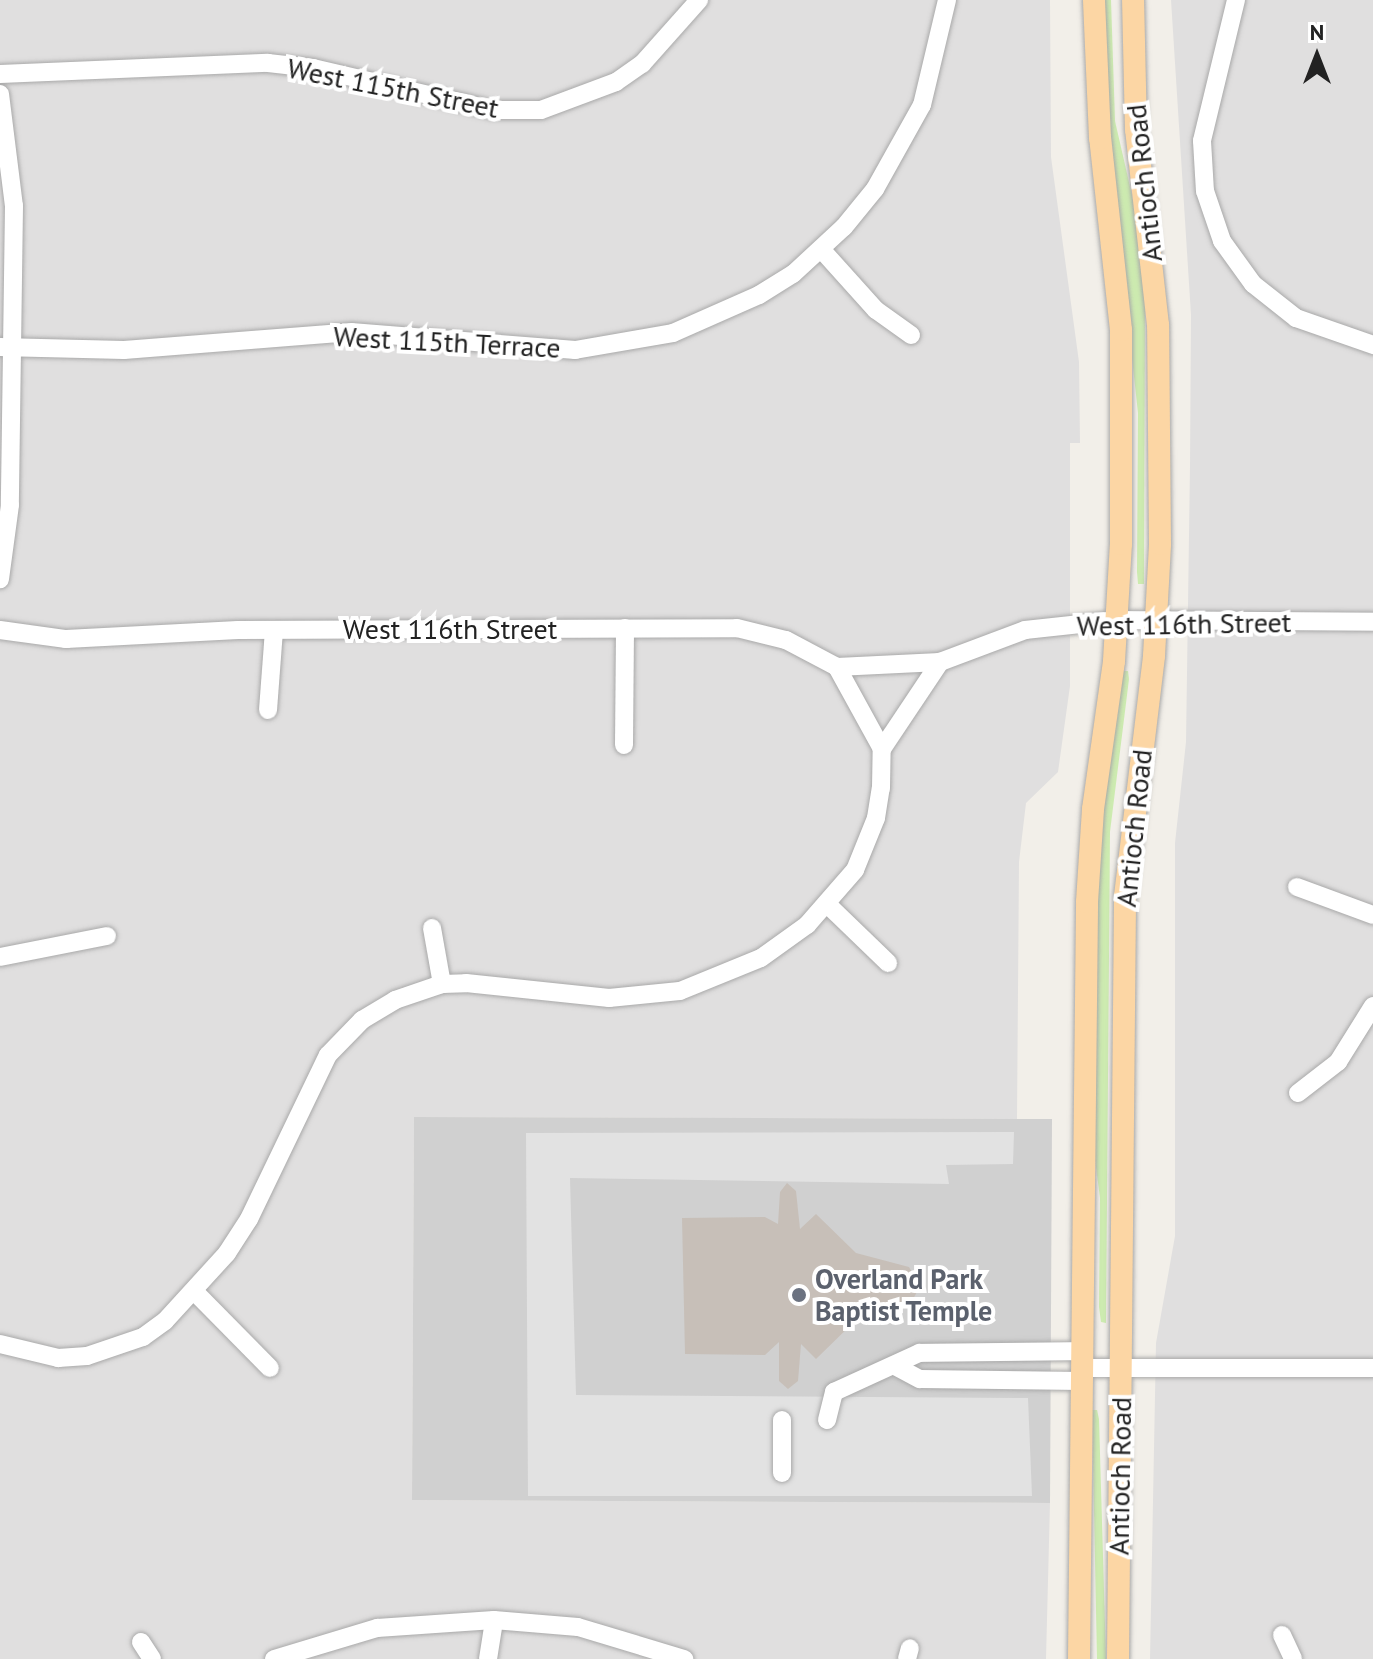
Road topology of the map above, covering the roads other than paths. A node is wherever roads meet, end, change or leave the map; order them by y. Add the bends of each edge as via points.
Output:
1 (699, 0) edge
2 (947, 0) edge
3 (1094, 0) edge
4 (1133, 0) edge
5 (1236, 0) edge
6 (0, 74) edge
7 (0, 94) edge
8 (821, 249) junction
9 (911, 335) dead end
10 (1373, 345) edge
11 (6, 347) edge
12 (0, 579) edge
13 (1117, 620) junction
14 (1157, 620) junction
15 (1373, 622) edge
16 (625, 628) junction
17 (0, 630) edge
18 (274, 630) junction
19 (940, 662) junction
20 (837, 667) junction
21 (268, 710) dead end
22 (624, 745) dead end
23 (882, 749) junction
24 (1297, 887) dead end
25 (827, 904) junction
26 (1373, 915) edge
27 (432, 928) dead end
28 (107, 936) dead end
29 (0, 957) edge
30 (888, 963) dead end
31 (442, 984) junction
32 (1373, 1006) edge
33 (1298, 1093) dead end
34 (194, 1291) junction
35 (0, 1344) edge
36 (897, 1367) junction
37 (1082, 1367) junction
38 (270, 1368) dead end
39 (1121, 1368) junction
40 (1373, 1368) edge
41 (782, 1420) dead end
42 (827, 1420) dead end
43 (782, 1473) dead end
44 (494, 1620) junction
45 (1282, 1635) dead end
46 (141, 1642) dead end
47 (152, 1659) edge
48 (274, 1659) edge
49 (488, 1659) edge
50 (684, 1659) edge
51 (1079, 1659) edge
52 (1118, 1659) edge
53 (1293, 1659) edge

1 - 6 street, West 115th Street via 648,58 616,82 557,107 525,112 493,110 313,68 268,63
2 - 8 street, West 115th Terrace via 937,57 901,148 875,189
3 - 13 main road, Antioch Road via 1099,122 1121,330
4 - 14 main road, Antioch Road via 1136,130 1160,365
5 - 10 street via 1202,141 1205,191 1214,219 1231,256 1266,296 1313,327
7 - 11 street via 14,206
8 - 9 street via 876,310
8 - 11 street, West 115th Terrace via 793,274 723,314 622,345 528,349 351,332 124,350
11 - 12 street via 10,505
13 - 14 street, West 116th Street
13 - 19 street, West 116th Street via 1025,630
13 - 37 main road, Antioch Road via 1087,902
14 - 15 street, West 116th Street
14 - 39 main road, Antioch Road via 1125,896
16 - 18 street, West 116th Street
16 - 20 street, West 116th Street via 757,631
16 - 22 street
17 - 18 street, West 116th Street via 66,639
18 - 21 street
19 - 20 street, West 116th Street
19 - 23 street
20 - 23 street
23 - 25 street via 881,788 867,844 855,870
24 - 26 street
25 - 30 street
25 - 31 street via 761,958 680,991 609,998
27 - 31 street
28 - 29 street
31 - 34 street via 395,1000 362,1020 333,1048 249,1219
32 - 33 street via 1338,1062
34 - 35 street via 165,1321 116,1349 58,1358
34 - 38 street
36 - 37 street via 920,1379
36 - 37 street via 919,1353
36 - 42 street via 834,1392
37 - 39 street
37 - 51 main road, Antioch Road
39 - 40 street
39 - 52 main road, Antioch Road
41 - 43 street
44 - 48 street via 377,1628
44 - 49 street
44 - 50 street via 578,1627
45 - 53 street
46 - 47 street

